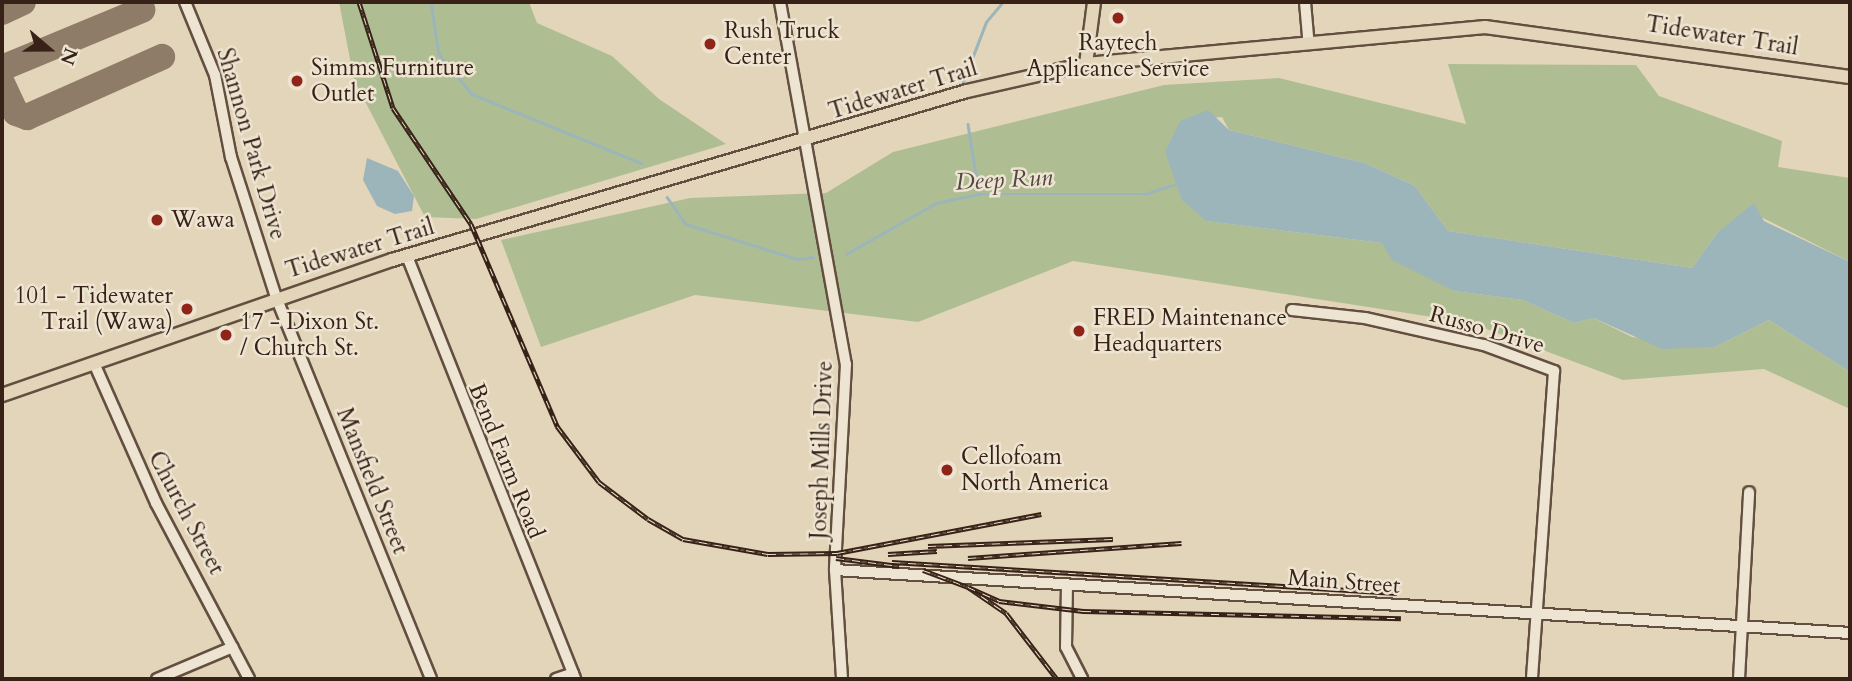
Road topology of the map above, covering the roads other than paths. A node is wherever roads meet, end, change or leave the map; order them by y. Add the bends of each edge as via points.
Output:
1 (185, 2) edge
2 (780, 2) edge
3 (1094, 2) edge
4 (1305, 2) edge
5 (1308, 39) junction
6 (1086, 64) junction
7 (1850, 77) edge
8 (807, 141) junction
9 (407, 256) junction
10 (276, 297) junction
11 (1292, 310) dead end
12 (94, 363) junction
13 (2, 396) edge
14 (1749, 492) dead end
15 (835, 570) junction
16 (1067, 584) junction
17 (1535, 614) junction
18 (1742, 628) junction
19 (1850, 633) edge
20 (233, 647) junction
21 (574, 676) edge
22 (156, 679) edge
23 (249, 679) edge
24 (431, 679) edge
25 (556, 679) edge
26 (842, 679) edge
27 (1082, 679) edge
28 (1532, 679) edge
29 (1739, 679) edge

1 - 10 street, Shannon Park Drive via 215,75 231,157
2 - 8 street, Joseph Mills Drive
3 - 6 main road
4 - 5 street
5 - 6 main road, Tidewater Trail
5 - 7 main road, Tidewater Trail via 1522,28
6 - 8 main road, Tidewater Trail via 967,91
8 - 9 main road, Tidewater Trail
8 - 15 street, Joseph Mills Drive via 846,364
9 - 10 main road, Tidewater Trail
9 - 21 street, Bend Farm Road
10 - 12 main road, Tidewater Trail
10 - 24 street, Mansfield Street
11 - 17 street, Russo Drive via 1365,318 1484,345 1554,370
12 - 13 main road, Tidewater Trail
12 - 20 street, Church Street via 156,503
14 - 18 street
15 - 16 street, Main Street
15 - 26 street, Joseph Mills Drive
16 - 17 street, Main Street
16 - 27 street via 1066,647
17 - 18 street, Main Street
17 - 28 street
18 - 19 street, Main Street
18 - 29 street
20 - 22 street
20 - 23 street, Church Street
21 - 25 street

